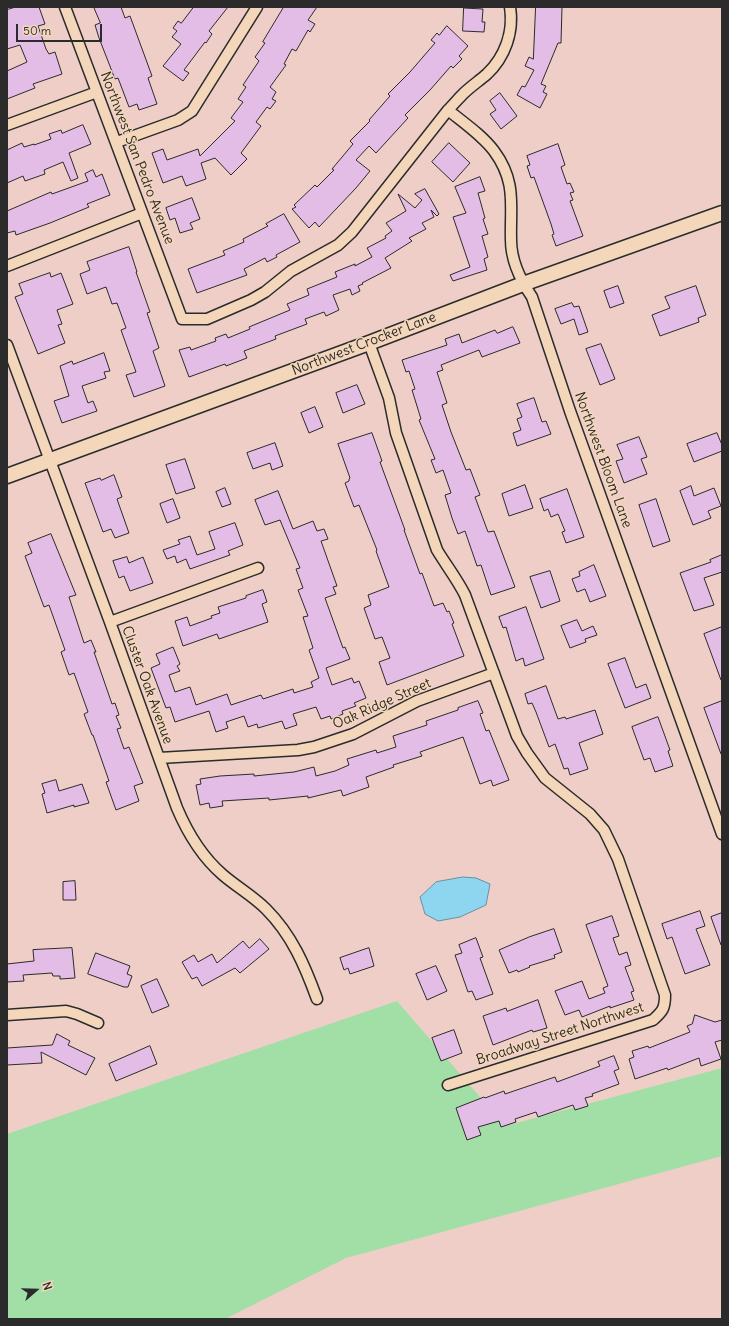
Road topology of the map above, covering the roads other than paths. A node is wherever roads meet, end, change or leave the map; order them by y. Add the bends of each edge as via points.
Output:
1 (65, 7) edge
2 (257, 7) edge
3 (510, 7) edge
4 (97, 92) junction
5 (448, 110) junction
6 (7, 125) edge
7 (117, 142) junction
8 (142, 213) junction
9 (722, 213) edge
10 (7, 266) edge
11 (523, 284) junction
12 (369, 342) junction
13 (7, 345) edge
14 (50, 460) junction
15 (7, 476) edge
16 (258, 568) dead end
17 (110, 622) junction
18 (494, 673) junction
19 (159, 758) junction
20 (722, 834) edge
21 (317, 999) dead end
22 (7, 1016) edge
23 (98, 1023) dead end
24 (448, 1085) dead end

1 - 4 street, Northwest San Pedro Avenue
2 - 7 street via 192,111 178,120
3 - 5 street via 511,30 505,49 496,64
4 - 6 street
4 - 7 street, Northwest San Pedro Avenue
5 - 8 street, Northwest San Pedro Avenue via 352,232 338,245 291,271 251,300 207,319 182,319
5 - 11 street, Northwest Bloom Lane via 495,152 507,177 512,202 510,241
7 - 8 street, Northwest San Pedro Avenue
8 - 10 street
9 - 11 street, Northwest Crocker Lane
11 - 12 street, Northwest Crocker Lane
11 - 20 street, Northwest Bloom Lane via 532,297
12 - 14 street, Northwest Crocker Lane
12 - 18 street via 389,398 396,433 437,550 465,595
13 - 14 street, Cluster Oak Avenue
14 - 15 street, Northwest Crocker Lane
14 - 17 street, Cluster Oak Avenue
16 - 17 street
17 - 19 street, Cluster Oak Avenue
18 - 19 street, Oak Ridge Street via 417,701 354,734 314,747
18 - 24 street, Broadway Street Northwest via 517,736 544,778 590,814 604,830 618,859 665,995 665,1004 662,1012 653,1020
19 - 21 street, Cluster Oak Avenue via 177,808 196,845 214,866 261,904 279,924 304,963
22 - 23 street via 66,1011

